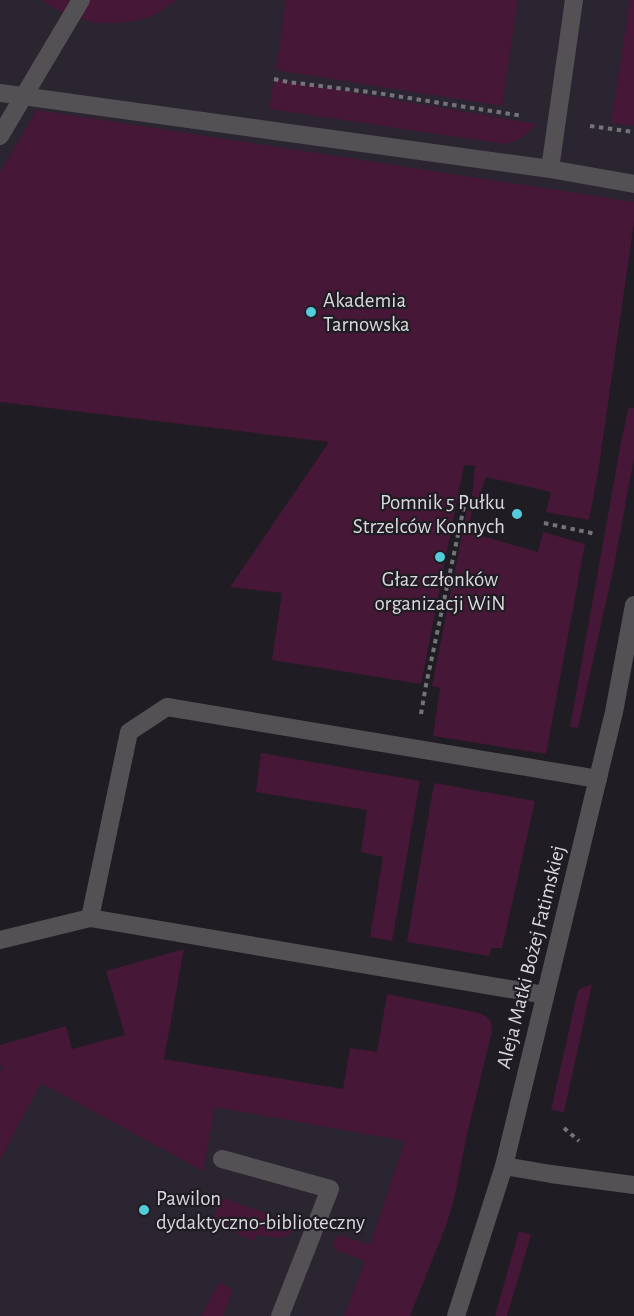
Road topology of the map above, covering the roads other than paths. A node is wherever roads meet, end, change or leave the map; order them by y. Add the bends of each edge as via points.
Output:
1 (81, 0) edge
2 (574, 0) edge
3 (0, 93) edge
4 (22, 97) junction
5 (0, 136) edge
6 (550, 169) junction
7 (634, 184) edge
8 (634, 605) edge
9 (598, 779) junction
10 (90, 918) junction
11 (0, 940) edge
12 (545, 995) junction
13 (222, 1159) dead end
14 (504, 1166) junction
15 (634, 1185) edge
16 (280, 1316) edge
17 (456, 1316) edge

1 - 4 street
2 - 6 street
3 - 4 street
4 - 5 street
4 - 6 street
6 - 7 street
8 - 9 street, Aleja Matki Bożej Fatimskiej
9 - 10 street via 166,707 129,732
9 - 12 street, Aleja Matki Bożej Fatimskiej
10 - 11 street
10 - 12 street
12 - 14 street, Aleja Matki Bożej Fatimskiej
13 - 16 street via 330,1189
14 - 15 street
14 - 17 street, Aleja Matki Bożej Fatimskiej

